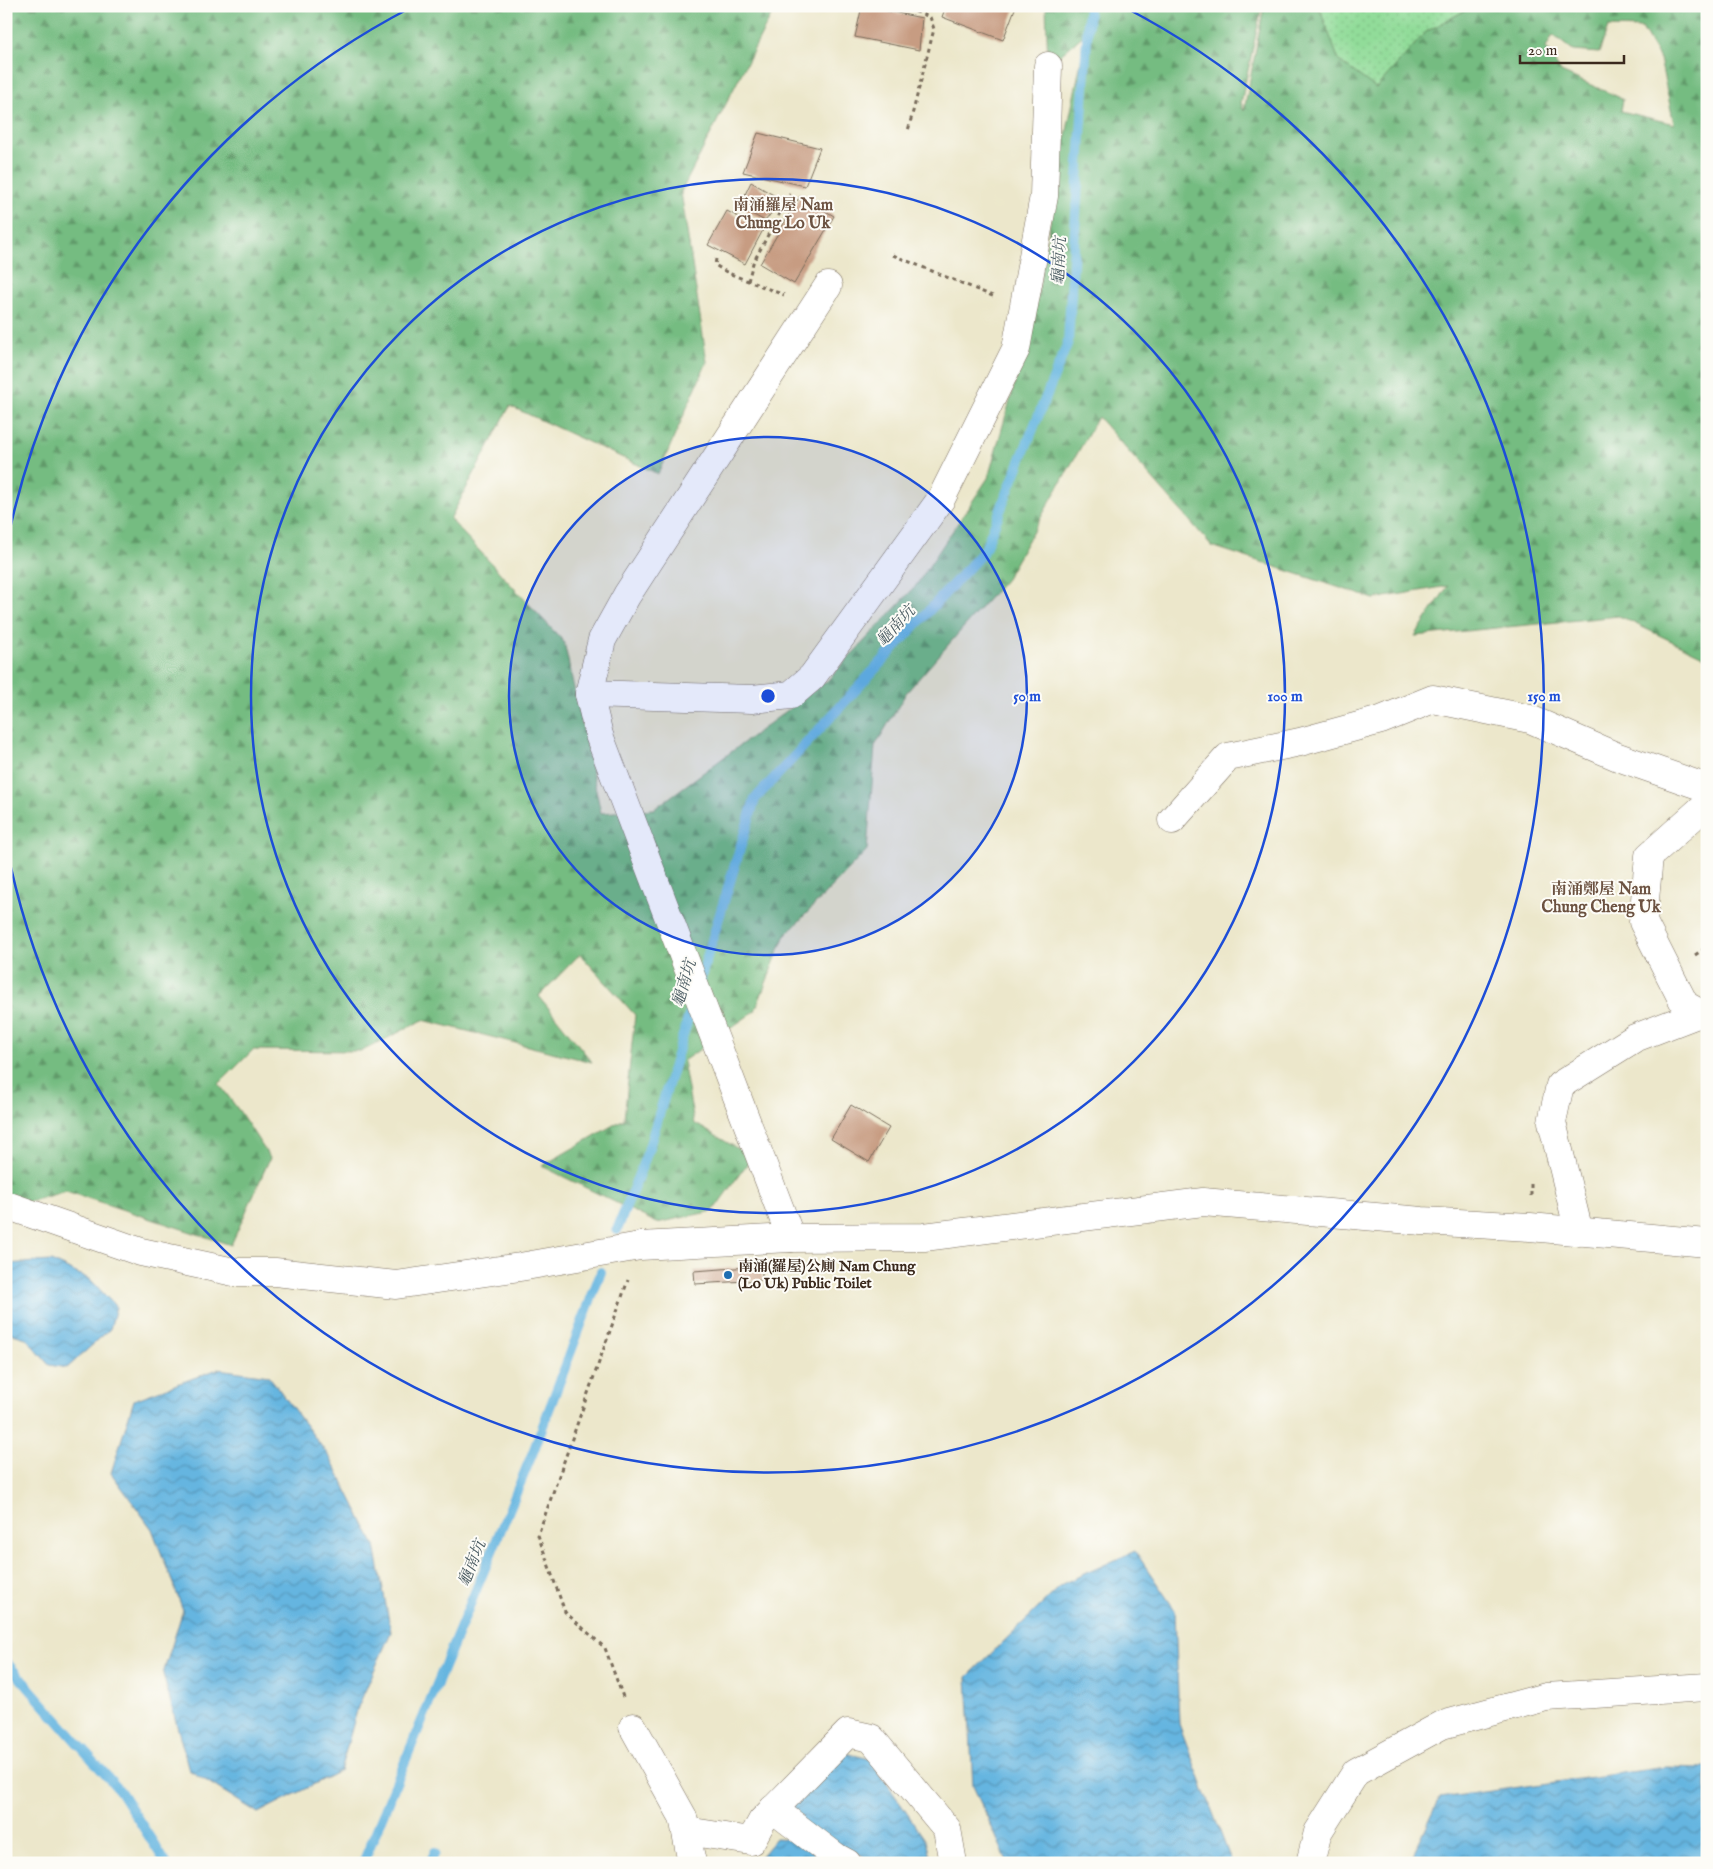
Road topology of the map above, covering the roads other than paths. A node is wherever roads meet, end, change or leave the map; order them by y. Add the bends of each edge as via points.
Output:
1 (1048, 66) dead end
2 (822, 296) road end
3 (589, 694) junction
4 (1707, 788) edge
5 (1707, 804) edge
6 (1172, 820) dead end
7 (1703, 1015) edge
8 (6, 1205) edge
9 (1579, 1232) junction
10 (791, 1238) junction
11 (1707, 1243) edge
12 (1707, 1688) edge
13 (633, 1727) road end
14 (773, 1809) junction
15 (686, 1831) junction
16 (692, 1863) edge
17 (847, 1863) edge
18 (953, 1863) edge
19 (1310, 1863) edge

1 - 3 street via 1044,196 1016,348 941,499 812,677 791,695 752,699
2 - 3 street via 627,595 602,640
3 - 10 street via 599,735
4 - 6 street via 1618,757 1530,719 1433,699 1381,720 1228,757
5 - 7 street via 1649,856 1643,922 1685,1005
7 - 9 street via 1635,1038 1560,1085 1552,1122
8 - 10 street via 141,1252 234,1272 275,1272 396,1285 640,1246
9 - 10 street via 1203,1202 924,1237
9 - 11 street
12 - 19 street via 1546,1697 1442,1726 1356,1772 1318,1832
13 - 15 street via 683,1817
14 - 15 street via 762,1821 752,1841
14 - 17 street
14 - 18 street via 848,1733 871,1738 947,1829
15 - 16 street

